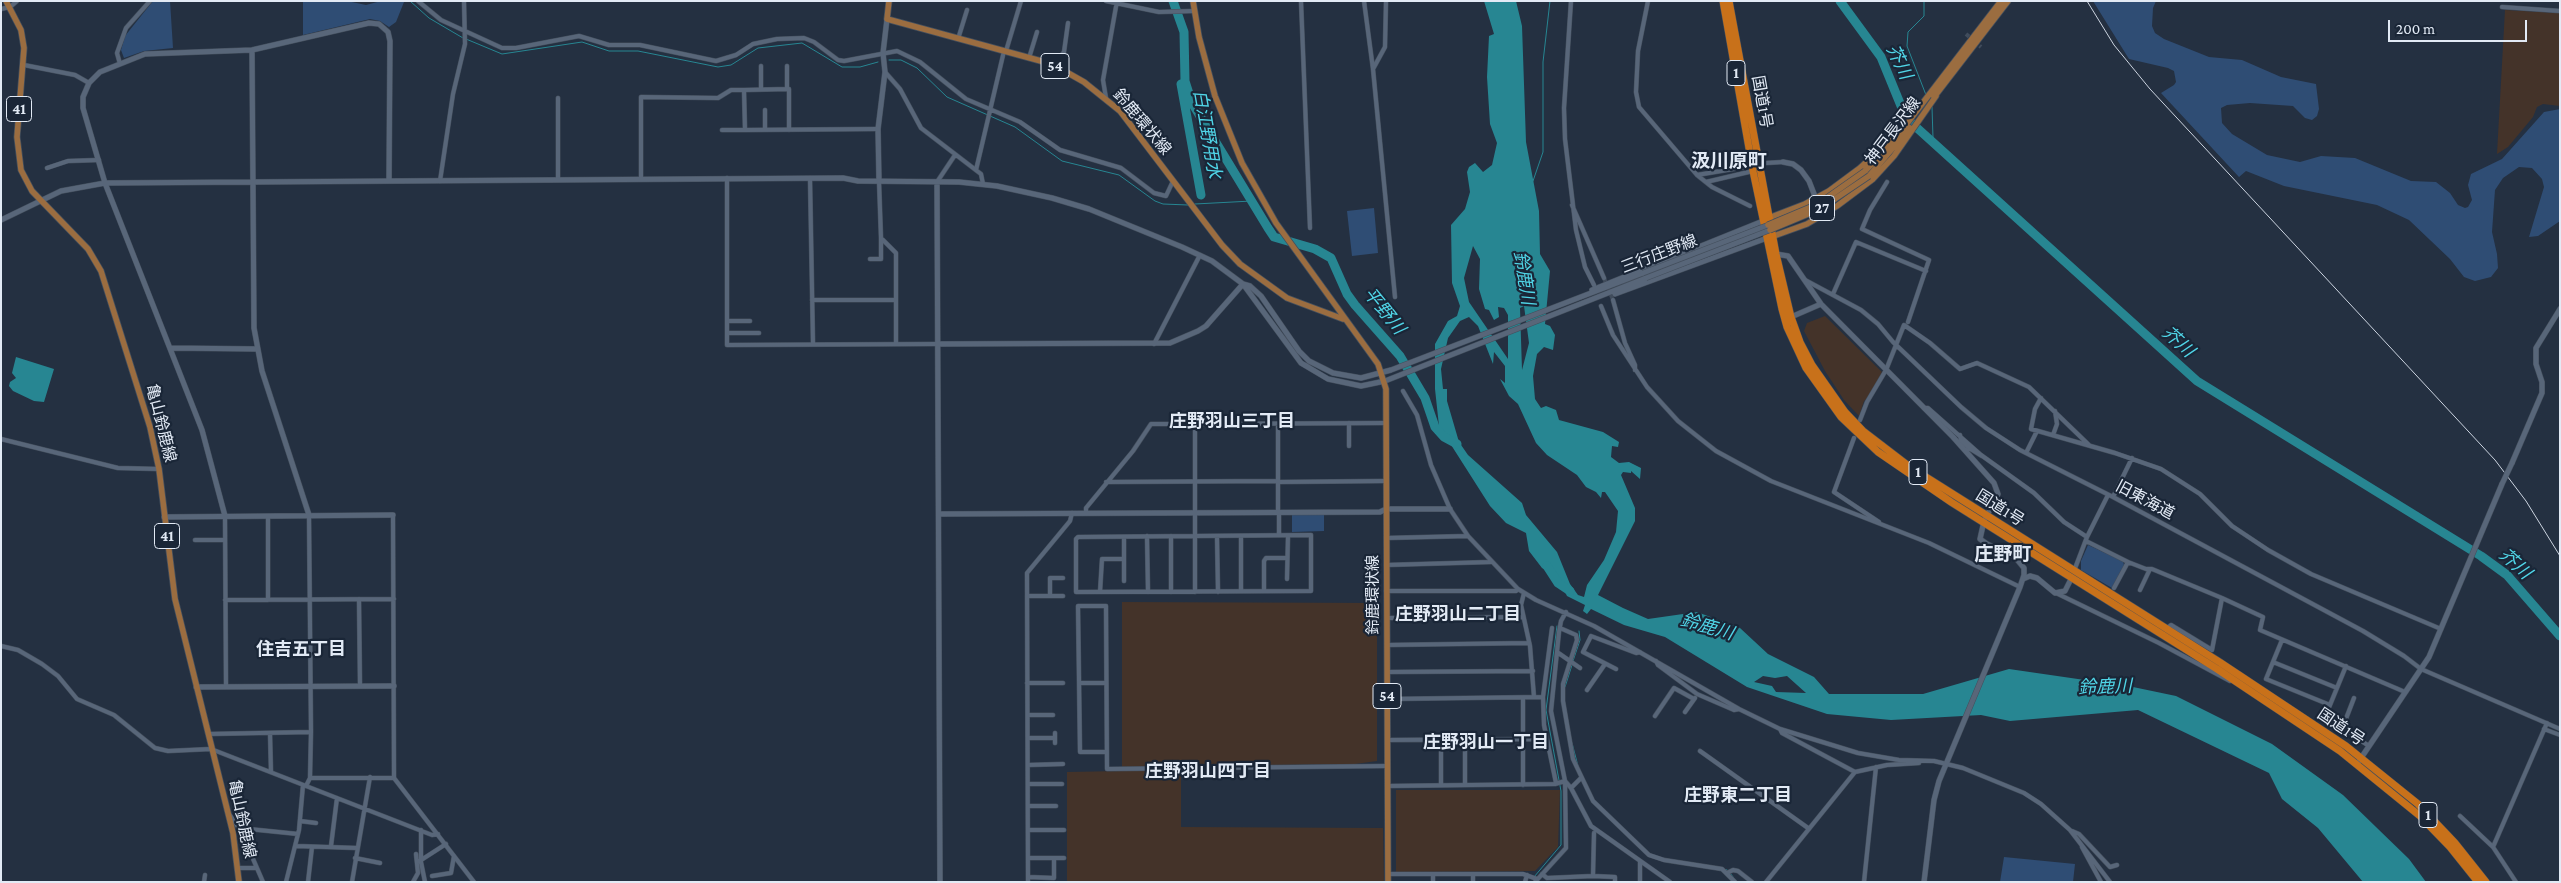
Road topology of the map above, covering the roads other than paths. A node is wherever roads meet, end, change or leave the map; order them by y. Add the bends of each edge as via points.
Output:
1 (6, 1) edge
2 (17, 1) edge
3 (150, 1) edge
4 (418, 1) edge
5 (464, 1) edge
6 (888, 1) edge
7 (1021, 1) edge
8 (1106, 1) edge
9 (1193, 1) edge
10 (1301, 1) edge
11 (1364, 1) edge
12 (1386, 1) edge
13 (1572, 1) edge
14 (1648, 1) edge
15 (1723, 1) edge
16 (1729, 1) edge
17 (2001, 1) edge
18 (2008, 1) edge
19 (1117, 2) edge
20 (10, 7) junction
21 (2502, 7) dead end
22 (1, 9) edge
23 (967, 10) dead end
24 (1194, 11) junction
25 (2560, 11) edge
26 (886, 20) junction
27 (1068, 23) dead end
28 (1037, 32) dead end
29 (465, 33) junction
30 (958, 39) junction
31 (252, 50) junction
32 (1005, 51) junction
33 (883, 53) junction
34 (1029, 58) junction
35 (120, 64) junction
36 (24, 65) junction
37 (1053, 65) junction
38 (761, 66) dead end
39 (787, 66) dead end
40 (1373, 69) junction
41 (885, 72) junction
42 (87, 82) junction
43 (1938, 87) junction
44 (762, 89) junction
45 (787, 89) junction
46 (744, 90) junction
47 (558, 98) dead end
48 (1106, 98) junction
49 (765, 110) dead end
50 (990, 112) junction
51 (878, 129) junction
52 (722, 130) dead end
53 (745, 130) junction
54 (765, 130) junction
55 (789, 130) junction
56 (1905, 134) junction
57 (955, 156) junction
58 (98, 160) junction
59 (1783, 162) joint
60 (1766, 163) dead end
61 (1745, 167) dead end
62 (47, 168) dead end
63 (976, 170) junction
64 (1753, 171) junction
65 (1867, 174) junction
66 (1697, 175) junction
67 (727, 178) junction
68 (810, 178) junction
69 (558, 179) junction
70 (641, 179) junction
71 (389, 181) junction
72 (440, 181) junction
73 (879, 181) junction
74 (1174, 181) junction
75 (254, 182) junction
76 (937, 182) junction
77 (1706, 182) junction
78 (1887, 182) dead end
79 (105, 183) junction
80 (983, 184) junction
81 (1816, 198) junction
82 (38, 200) junction
83 (1571, 203) junction
84 (1750, 206) dead end
85 (1, 220) edge
86 (1310, 228) dead end
87 (1768, 228) junction
88 (881, 238) junction
89 (1776, 254) junction
90 (1200, 255) junction
91 (870, 259) dead end
92 (1926, 271) junction
93 (1644, 276) junction
94 (1604, 278) tunnel mouth
95 (1804, 279) junction
96 (1243, 284) junction
97 (1597, 288) junction
98 (1833, 294) junction
99 (1395, 297) dead end
100 (812, 300) junction
101 (896, 300) junction
102 (1613, 300) tunnel mouth
103 (1584, 303) junction
104 (1821, 304) junction
105 (1334, 305) junction
106 (1601, 306) dead end
107 (1320, 309) junction
108 (2560, 309) edge
109 (1791, 317) junction
110 (1345, 320) junction
111 (727, 321) junction
112 (750, 321) dead end
113 (1908, 322) dead end
114 (727, 333) junction
115 (759, 333) dead end
116 (896, 343) junction
117 (813, 344) junction
118 (938, 344) junction
119 (1154, 344) junction
120 (1895, 344) junction
121 (170, 348) junction
122 (257, 349) junction
123 (1635, 370) junction
124 (1886, 370) junction
125 (1381, 374) junction
126 (1385, 381) junction
127 (1403, 391) dead end
128 (2041, 398) junction
129 (1923, 408) junction
130 (2055, 411) junction
131 (1860, 420) dead end
132 (1386, 423) junction
133 (1195, 424) junction
134 (1278, 424) junction
135 (1348, 424) junction
136 (2037, 431) junction
137 (1960, 435) junction
138 (2053, 436) junction
139 (1854, 438) dead end
140 (1, 439) edge
141 (2089, 445) junction
142 (1349, 446) dead end
143 (1967, 449) junction
144 (2026, 453) junction
145 (1984, 456) junction
146 (2132, 458) junction
147 (159, 469) junction
148 (1195, 481) junction
149 (1278, 481) junction
150 (1386, 481) junction
151 (1106, 482) junction
152 (2111, 496) junction
153 (1386, 509) junction
154 (1450, 509) junction
155 (1072, 512) junction
156 (1086, 512) junction
157 (1278, 512) junction
158 (1195, 513) junction
159 (939, 514) junction
160 (310, 515) junction
161 (393, 515) joint
162 (225, 516) junction
163 (268, 516) junction
164 (164, 517) junction
165 (1986, 519) junction
166 (1880, 524) junction
167 (1148, 536) junction
168 (1171, 536) junction
169 (1194, 536) junction
170 (1218, 536) junction
171 (1241, 536) junction
172 (1279, 536) junction
173 (1288, 536) junction
174 (1468, 536) junction
175 (1124, 537) junction
176 (1386, 538) junction
177 (2086, 539) junction
178 (195, 540) dead end
179 (225, 540) junction
180 (1287, 558) junction
181 (1124, 559) junction
182 (1491, 562) junction
183 (2128, 562) junction
184 (1386, 565) junction
185 (2150, 569) junction
186 (2073, 574) junction
187 (1063, 578) dead end
188 (1287, 579) dead end
189 (2023, 579) junction
190 (1124, 581) dead end
191 (2020, 586) junction
192 (2114, 588) dead end
193 (1518, 589) junction
194 (2140, 590) dead end
195 (1241, 591) junction
196 (1264, 591) junction
197 (1386, 591) junction
198 (1100, 592) junction
199 (1148, 592) junction
200 (1171, 592) junction
201 (1195, 592) junction
202 (1218, 592) junction
203 (1524, 593) junction
204 (2055, 593) junction
205 (1027, 596) junction
206 (1050, 596) junction
207 (1063, 596) dead end
208 (2222, 598) junction
209 (310, 599) junction
210 (359, 599) junction
211 (394, 599) junction
212 (225, 600) junction
213 (268, 600) junction
214 (1566, 612) junction
215 (1522, 617) junction
216 (1386, 618) junction
217 (1552, 628) dead end
218 (1560, 628) junction
219 (2441, 629) junction
220 (2165, 630) junction
221 (2282, 640) junction
222 (1387, 644) junction
223 (1529, 644) junction
224 (1, 646) edge
225 (1557, 652) junction
226 (1640, 652) junction
227 (1656, 661) junction
228 (2273, 662) junction
229 (1573, 663) junction
230 (1605, 664) junction
231 (2346, 666) junction
232 (1580, 668) dead end
233 (1616, 669) dead end
234 (1533, 670) junction
235 (2423, 670) junction
236 (1387, 672) junction
237 (1027, 683) junction
238 (1079, 683) junction
239 (1106, 683) junction
240 (1063, 684) dead end
241 (226, 686) junction
242 (310, 686) junction
243 (360, 686) junction
244 (394, 686) junction
245 (196, 687) junction
246 (2337, 688) junction
247 (1587, 690) dead end
248 (2405, 692) junction
249 (1697, 694) junction
250 (2258, 696) junction
251 (1542, 697) junction
252 (1523, 698) junction
253 (1534, 698) junction
254 (2354, 698) dead end
255 (1387, 699) junction
256 (1694, 699) junction
257 (2330, 705) junction
258 (1739, 709) junction
259 (1685, 712) dead end
260 (1028, 715) junction
261 (1053, 715) dead end
262 (1655, 716) dead end
263 (2547, 723) junction
264 (1780, 729) junction
265 (2342, 729) junction
266 (2544, 729) junction
267 (2560, 729) edge
268 (311, 732) junction
269 (270, 733) junction
270 (208, 734) junction
271 (2560, 735) edge
272 (1028, 738) junction
273 (1523, 739) junction
274 (1547, 739) junction
275 (1387, 740) junction
276 (1441, 740) junction
277 (1465, 740) junction
278 (1054, 743) dead end
279 (2369, 746) junction
280 (211, 749) junction
281 (1700, 751) dead end
282 (1106, 752) junction
283 (1934, 761) junction
284 (2360, 761) junction
285 (1063, 764) dead end
286 (1947, 764) junction
287 (1028, 765) junction
288 (1387, 766) junction
289 (1876, 767) junction
290 (271, 772) junction
291 (1855, 772) junction
292 (370, 777) junction
293 (310, 778) junction
294 (394, 778) junction
295 (1581, 778) junction
296 (1564, 782) junction
297 (1556, 783) junction
298 (1028, 784) junction
299 (1062, 784) dead end
300 (1523, 784) junction
301 (304, 785) junction
302 (1441, 785) junction
303 (1466, 785) junction
304 (1387, 786) junction
305 (1571, 788) junction
306 (337, 798) junction
307 (1028, 806) junction
308 (1056, 806) dead end
309 (364, 809) junction
310 (229, 814) junction
311 (2460, 816) dead end
312 (300, 821) junction
313 (316, 823) dead end
314 (239, 828) junction
315 (1808, 828) junction
316 (421, 830) junction
317 (1028, 830) junction
318 (1064, 830) dead end
319 (2070, 830) junction
320 (1594, 833) dead end
321 (298, 834) junction
322 (438, 834) junction
323 (2081, 843) junction
324 (446, 844) junction
325 (1638, 845) junction
326 (296, 846) junction
327 (331, 846) junction
328 (312, 847) junction
329 (2493, 847) junction
330 (357, 848) junction
331 (416, 854) dead end
332 (1632, 855) junction
333 (454, 856) junction
334 (356, 858) junction
335 (1029, 858) junction
336 (1054, 858) junction
337 (1064, 858) dead end
338 (1640, 861) junction
339 (420, 862) junction
340 (380, 863) dead end
341 (2117, 866) dead end
342 (238, 868) junction
343 (256, 868) junction
344 (1729, 872) junction
345 (1388, 874) junction
346 (1434, 874) junction
347 (1473, 874) junction
348 (1542, 874) junction
349 (205, 875) dead end
350 (1527, 875) junction
351 (432, 876) dead end
352 (1561, 876) junction
353 (1591, 876) junction
354 (1028, 880) edge
355 (1536, 880) edge
356 (204, 882) edge
357 (239, 882) edge
358 (263, 882) edge
359 (286, 882) edge
360 (308, 882) edge
361 (352, 882) edge
362 (413, 882) edge
363 (425, 882) edge
364 (474, 882) edge
365 (940, 882) edge
366 (1388, 882) edge
367 (1433, 882) edge
368 (1472, 882) edge
369 (1525, 882) edge
370 (1561, 882) edge
371 (1588, 882) edge
372 (1615, 882) edge
373 (1640, 882) edge
374 (1670, 882) edge
375 (1736, 882) edge
376 (1752, 882) edge
377 (1766, 882) edge
378 (1864, 882) edge
379 (1924, 882) edge
380 (2101, 882) edge
381 (2110, 882) edge
382 (2478, 882) edge
383 (2486, 882) edge
384 (2516, 882) edge

1 - 20 main road, 亀山鈴鹿線 / 41
2 - 20 street
3 - 35 street via 126,28 117,53
4 - 29 street via 441,20
5 - 29 street
6 - 26 main road
7 - 32 street
8 - 19 street
9 - 24 main road, 鈴鹿環状線 / 54
10 - 86 street
11 - 40 street
12 - 40 street via 1385,47
13 - 83 street via 1564,108
14 - 66 street via 1639,42 1636,101
15 - 64 highway, 国道1号 / 1
16 - 87 highway, 国道1号 / 1
17 - 43 main road, 神戸長沢線 / 27
18 - 43 main road, 神戸長沢線 / 27
19 - 24 street via 1174,13
19 - 48 street via 1104,80
20 - 22 street
20 - 36 main road, 亀山鈴鹿線 / 41 via 21,30
21 - 25 street
23 - 30 street
24 - 105 main road, 鈴鹿環状線 / 54 via 1215,96 1242,163 1276,223
26 - 30 main road, 鈴鹿環状線 / 54
26 - 33 street
27 - 37 street via 1064,52
28 - 34 street
29 - 33 street via 502,48 579,36 610,45 640,45 716,62 754,44 777,39 810,39 844,61
29 - 72 street
30 - 32 main road, 鈴鹿環状線 / 54
31 - 35 street via 157,52
31 - 71 street via 368,23 379,24 386,29 390,41
31 - 75 street
32 - 34 main road, 鈴鹿環状線 / 54
32 - 50 street
33 - 41 street
33 - 50 street via 898,51 914,58 966,99
34 - 37 main road, 鈴鹿環状線 / 54
35 - 42 street via 100,72
36 - 42 street via 77,76
36 - 82 main road, 亀山鈴鹿線 / 41 via 17,149 25,180
37 - 48 main road, 鈴鹿環状線 / 54 via 1074,75
38 - 44 street
39 - 45 street
40 - 99 street
41 - 51 street
41 - 57 street via 900,89 921,128
42 - 58 street via 83,108
43 - 56 main road, 神戸長沢線 / 27
43 - 56 main road, 神戸長沢線 / 27 via 1936,96
44 - 45 street
44 - 46 street
45 - 55 street
46 - 53 street
46 - 70 street via 732,90 718,98 641,97
47 - 69 street
48 - 74 main road, 鈴鹿環状線 / 54
49 - 54 street
50 - 63 street
50 - 74 street via 1024,124 1060,150 1122,168 1154,192 1166,196
51 - 55 street
51 - 73 street
52 - 53 street
53 - 54 street
54 - 55 street
56 - 65 main road, 神戸長沢線
56 - 65 main road, 神戸長沢線 / 27
57 - 63 street
57 - 76 street
58 - 62 street via 68,161
58 - 79 street
59 - 60 street
59 - 81 street via 1801,170
61 - 66 street
63 - 80 street via 981,174
64 - 77 street
64 - 87 highway, 国道1号 / 1
65 - 81 main road, 神戸長沢線 / 27
65 - 87 main road, 神戸長沢線 / 27, bridge via 1820,209
65 - 87 main road, 神戸長沢線 / 27 via 1837,206 1807,224
66 - 77 street
67 - 68 street
67 - 70 street
67 - 111 street
68 - 73 street
68 - 100 street
69 - 70 street
69 - 72 street
71 - 72 street
71 - 75 street
73 - 76 street
73 - 88 street
74 - 107 main road, 鈴鹿環状線 / 54 via 1222,245 1251,273 1287,298
75 - 79 street
75 - 122 street via 254,328
76 - 80 street
76 - 118 street
77 - 84 street
78 - 92 street via 1862,229 1929,260
79 - 82 street via 76,186
79 - 121 street
80 - 90 street via 1027,191 1089,209
81 - 87 main road, 神戸長沢線 / 27
82 - 85 street
82 - 147 main road, 亀山鈴鹿線 / 41 via 88,250 102,271 146,413
83 - 94 street
83 - 97 street via 1580,249
87 - 89 highway, 国道1号 / 1
87 - 93 street, 三行庄野線, bridge
87 - 97 street, 三行庄野線 via 1629,273
87 - 103 street, 三行庄野線 via 1630,289
87 - 165 highway, 国道1号 / 1 via 1776,287 1787,327 1823,395 1851,428 1878,452 1951,502
88 - 91 street via 881,259
88 - 101 street via 896,253
89 - 95 street, 旧東海道 via 1790,258
89 - 109 highway, 国道1号 / 1
90 - 96 street
90 - 119 street
92 - 98 street via 1856,242
92 - 113 street
93 - 97 street, 三行庄野線
93 - 103 street, 三行庄野線
95 - 98 street, 旧東海道
95 - 104 street
96 - 119 street via 1212,320 1198,331 1170,343
96 - 125 street, 三行庄野線 via 1261,296 1299,350 1316,366 1347,376
96 - 126 street, 三行庄野線 via 1295,356 1309,369 1348,385 1372,385
97 - 125 street, 三行庄野線
98 - 120 street, 旧東海道 via 1866,314
100 - 101 street
100 - 117 street
101 - 116 street
102 - 123 street
103 - 126 street, 三行庄野線
104 - 109 street
104 - 124 street
105 - 107 main road
105 - 110 main road, 鈴鹿環状線 / 54
106 - 123 street
107 - 110 main road, 鈴鹿環状線 / 54
108 - 219 street, bridge via 2536,348 2542,394
109 - 165 highway, 国道1号 / 1 via 1800,342 1819,376 1859,427 1894,456
110 - 125 main road, 鈴鹿環状線 / 54 via 1378,364
111 - 112 street
111 - 114 street
114 - 115 street
114 - 117 street via 727,345
116 - 117 street
116 - 118 street
118 - 119 street
118 - 159 street
120 - 124 street
120 - 128 street via 1904,325 1907,326 1960,369 1977,363 2029,387
120 - 144 street, 旧東海道 via 1977,421
121 - 122 street
121 - 162 street via 202,430
122 - 160 street
123 - 166 street via 1646,388 1671,415 1721,455 1771,481
124 - 129 street
124 - 131 street
125 - 126 main road, 鈴鹿環状線 / 54
126 - 132 main road, 鈴鹿環状線 / 54
127 - 154 street via 1417,415 1431,465
128 - 130 street
128 - 136 street via 2031,429
129 - 137 street via 1928,408
129 - 143 street
130 - 138 street via 2057,424
130 - 141 street
132 - 135 street
132 - 150 main road, 鈴鹿環状線 / 54
133 - 134 street
133 - 148 street
133 - 151 street via 1151,424
134 - 135 street
134 - 149 street
135 - 142 street
136 - 138 street
136 - 144 street
137 - 143 street
137 - 145 street
138 - 141 street
139 - 166 street via 1834,492
140 - 147 street via 118,468
141 - 146 street
143 - 145 street
143 - 165 street via 1997,488 1998,494
144 - 152 street, 旧東海道
145 - 177 street
146 - 152 street
146 - 219 street via 2169,473 2200,494 2232,526 2311,574
147 - 164 main road, 亀山鈴鹿線 / 41
148 - 149 street
148 - 151 street
148 - 158 street
149 - 150 street
149 - 157 street
150 - 153 main road, 鈴鹿環状線 / 54
151 - 156 street
152 - 177 street
152 - 235 street, 旧東海道 via 2363,631
153 - 154 street
153 - 157 street via 1380,512
153 - 176 main road, 鈴鹿環状線 / 54
154 - 174 street
155 - 156 street
155 - 159 street
155 - 205 street via 1070,521 1027,573
156 - 158 street
157 - 158 street
157 - 172 street
158 - 169 street
159 - 365 street
160 - 161 street
160 - 163 street
160 - 209 street
161 - 211 street
162 - 163 street
162 - 164 street
162 - 179 street
163 - 213 street
164 - 245 main road, 亀山鈴鹿線 / 41 via 175,599
165 - 186 highway, 国道1号 / 1
165 - 189 street via 1980,539 2020,560
166 - 191 street
167 - 168 street
167 - 175 street
167 - 199 street
168 - 169 street
168 - 200 street
169 - 170 street
169 - 201 street
170 - 171 street
170 - 202 street
171 - 172 street
171 - 195 street
172 - 173 street
173 - 180 street
173 - 196 street via 1311,536 1311,591
174 - 176 street
174 - 182 street
175 - 181 street
175 - 198 street via 1076,539 1076,592
176 - 184 main road, 鈴鹿環状線 / 54
177 - 183 street
177 - 186 street
178 - 179 street
179 - 212 street
180 - 188 street
180 - 196 street via 1266,558
181 - 190 street
181 - 198 street via 1102,559
182 - 184 street
182 - 193 street
183 - 185 street
183 - 192 street
184 - 197 main road, 鈴鹿環状線 / 54
185 - 194 street
185 - 208 street
186 - 204 street via 2065,591
186 - 220 highway, 国道1号 / 1
186 - 250 highway, 国道1号 / 1
187 - 206 street via 1050,578
189 - 191 street
189 - 204 street via 2037,578
191 - 286 street
193 - 197 street
193 - 203 street
195 - 196 street
195 - 202 street
197 - 216 main road, 鈴鹿環状線 / 54
198 - 199 street
199 - 200 street
200 - 201 street
201 - 202 street
203 - 214 street
203 - 215 street via 1521,598
204 - 250 street
205 - 206 street
205 - 237 street
206 - 207 street
208 - 220 street via 2212,650 2171,626
208 - 221 street via 2263,617 2260,630
209 - 210 street
209 - 213 street
209 - 242 street
210 - 211 street
210 - 243 street
211 - 244 street
212 - 213 street
212 - 241 street
214 - 218 street
214 - 226 street
215 - 216 street
215 - 223 street
216 - 222 main road, 鈴鹿環状線 / 54
217 - 251 street
218 - 225 street
218 - 229 street via 1576,635
219 - 235 street
220 - 284 highway, 国道1号 / 1 via 2221,663
221 - 228 street
221 - 231 street
222 - 223 street
222 - 236 main road, 鈴鹿環状線 / 54
223 - 234 street
224 - 280 street via 18,650 42,664 58,676 77,699 118,718 151,747 161,751
225 - 229 street
225 - 296 street via 1551,711
226 - 227 street
226 - 230 street via 1591,636 1583,652
227 - 249 street via 1658,666
227 - 258 street
228 - 246 street
228 - 257 street via 2266,680
229 - 232 street
229 - 295 street via 1564,684 1563,700 1574,759
230 - 233 street
230 - 247 street
231 - 246 street
231 - 248 street
234 - 236 street
234 - 253 street
235 - 248 street
235 - 263 street, 旧東海道
236 - 255 main road, 鈴鹿環状線 / 54
237 - 240 street
237 - 260 street
238 - 239 street
238 - 239 street via 1078,606 1106,606
238 - 282 street via 1080,752
239 - 282 street
241 - 242 street
241 - 245 street
242 - 243 street
242 - 268 street
243 - 244 street
244 - 294 street
245 - 270 main road, 亀山鈴鹿線 / 41
246 - 257 street
248 - 279 street
249 - 256 street
249 - 258 street via 1734,710
250 - 284 highway, 国道1号 / 1
251 - 253 street
251 - 274 street
252 - 253 street
252 - 255 street
252 - 273 street
254 - 265 street
255 - 275 main road, 鈴鹿環状線 / 54
256 - 259 street
256 - 262 street via 1674,688
257 - 265 street via 2325,717
258 - 264 street
260 - 261 street
260 - 272 street
263 - 266 street
263 - 267 street, 旧東海道
264 - 283 street via 1858,753 1899,760
264 - 291 street
265 - 279 street
266 - 271 street
266 - 329 street
268 - 269 street
268 - 293 street
269 - 270 street
269 - 290 street
270 - 280 main road, 亀山鈴鹿線 / 41
272 - 278 street via 1055,735
272 - 287 street
273 - 274 street
273 - 277 street
273 - 300 street
274 - 297 street
275 - 276 street
275 - 288 main road, 鈴鹿環状線 / 54
276 - 277 street
276 - 302 street
277 - 303 street
279 - 284 street
280 - 290 street
280 - 310 main road, 亀山鈴鹿線 / 41
281 - 315 street
282 - 288 street via 1107,769
283 - 286 street
283 - 289 street
284 - 382 highway, 国道1号 / 1 via 2435,830
284 - 383 highway, 国道1号 / 1 via 2418,804
285 - 287 street
286 - 319 street via 2024,793
286 - 379 street via 1934,800
287 - 298 street
288 - 304 main road, 鈴鹿環状線 / 54
289 - 291 street
289 - 378 street
290 - 301 street
291 - 315 street
292 - 293 street
292 - 294 street
292 - 309 street
293 - 301 street
294 - 322 street
295 - 305 street
295 - 325 street via 1593,802
296 - 297 street
296 - 305 street
296 - 348 street via 1566,848
297 - 300 street
298 - 299 street
298 - 307 street
300 - 303 street
301 - 306 street
301 - 312 street
302 - 303 street
302 - 304 street
304 - 345 main road, 鈴鹿環状線 / 54
305 - 332 street via 1591,826
306 - 309 street
306 - 327 street
307 - 308 street
307 - 317 street
309 - 316 street
309 - 330 street
310 - 314 street
310 - 342 main road, 亀山鈴鹿線 / 41
311 - 329 street
312 - 313 street
312 - 321 street
314 - 321 street
314 - 343 street
315 - 377 street
316 - 322 street
316 - 339 street
317 - 318 street
317 - 335 street
319 - 323 street
319 - 341 street via 2110,867
320 - 353 street
321 - 326 street
322 - 324 street
323 - 380 street
323 - 381 street
324 - 333 street
324 - 339 street
325 - 332 street
325 - 344 street via 1654,858
326 - 328 street
326 - 359 street
327 - 328 street
327 - 330 street
328 - 360 street
329 - 384 street
330 - 334 street
331 - 339 street
332 - 338 street
333 - 351 street via 451,873
333 - 364 street
334 - 340 street
334 - 361 street
335 - 336 street
335 - 354 street
336 - 337 street
336 - 354 street via 1054,878
338 - 373 street
338 - 374 street
339 - 362 street
339 - 363 street
342 - 343 street
342 - 357 main road, 亀山鈴鹿線 / 41
343 - 358 street
344 - 375 street
344 - 376 street via 1738,871
345 - 346 street
345 - 366 main road, 鈴鹿環状線 / 54
346 - 347 street
346 - 367 street
347 - 350 street
347 - 368 street
348 - 352 street via 1546,878
348 - 355 street
349 - 356 street
350 - 355 street
350 - 369 street
352 - 353 street
352 - 370 street
353 - 371 street
353 - 372 street via 1615,877

